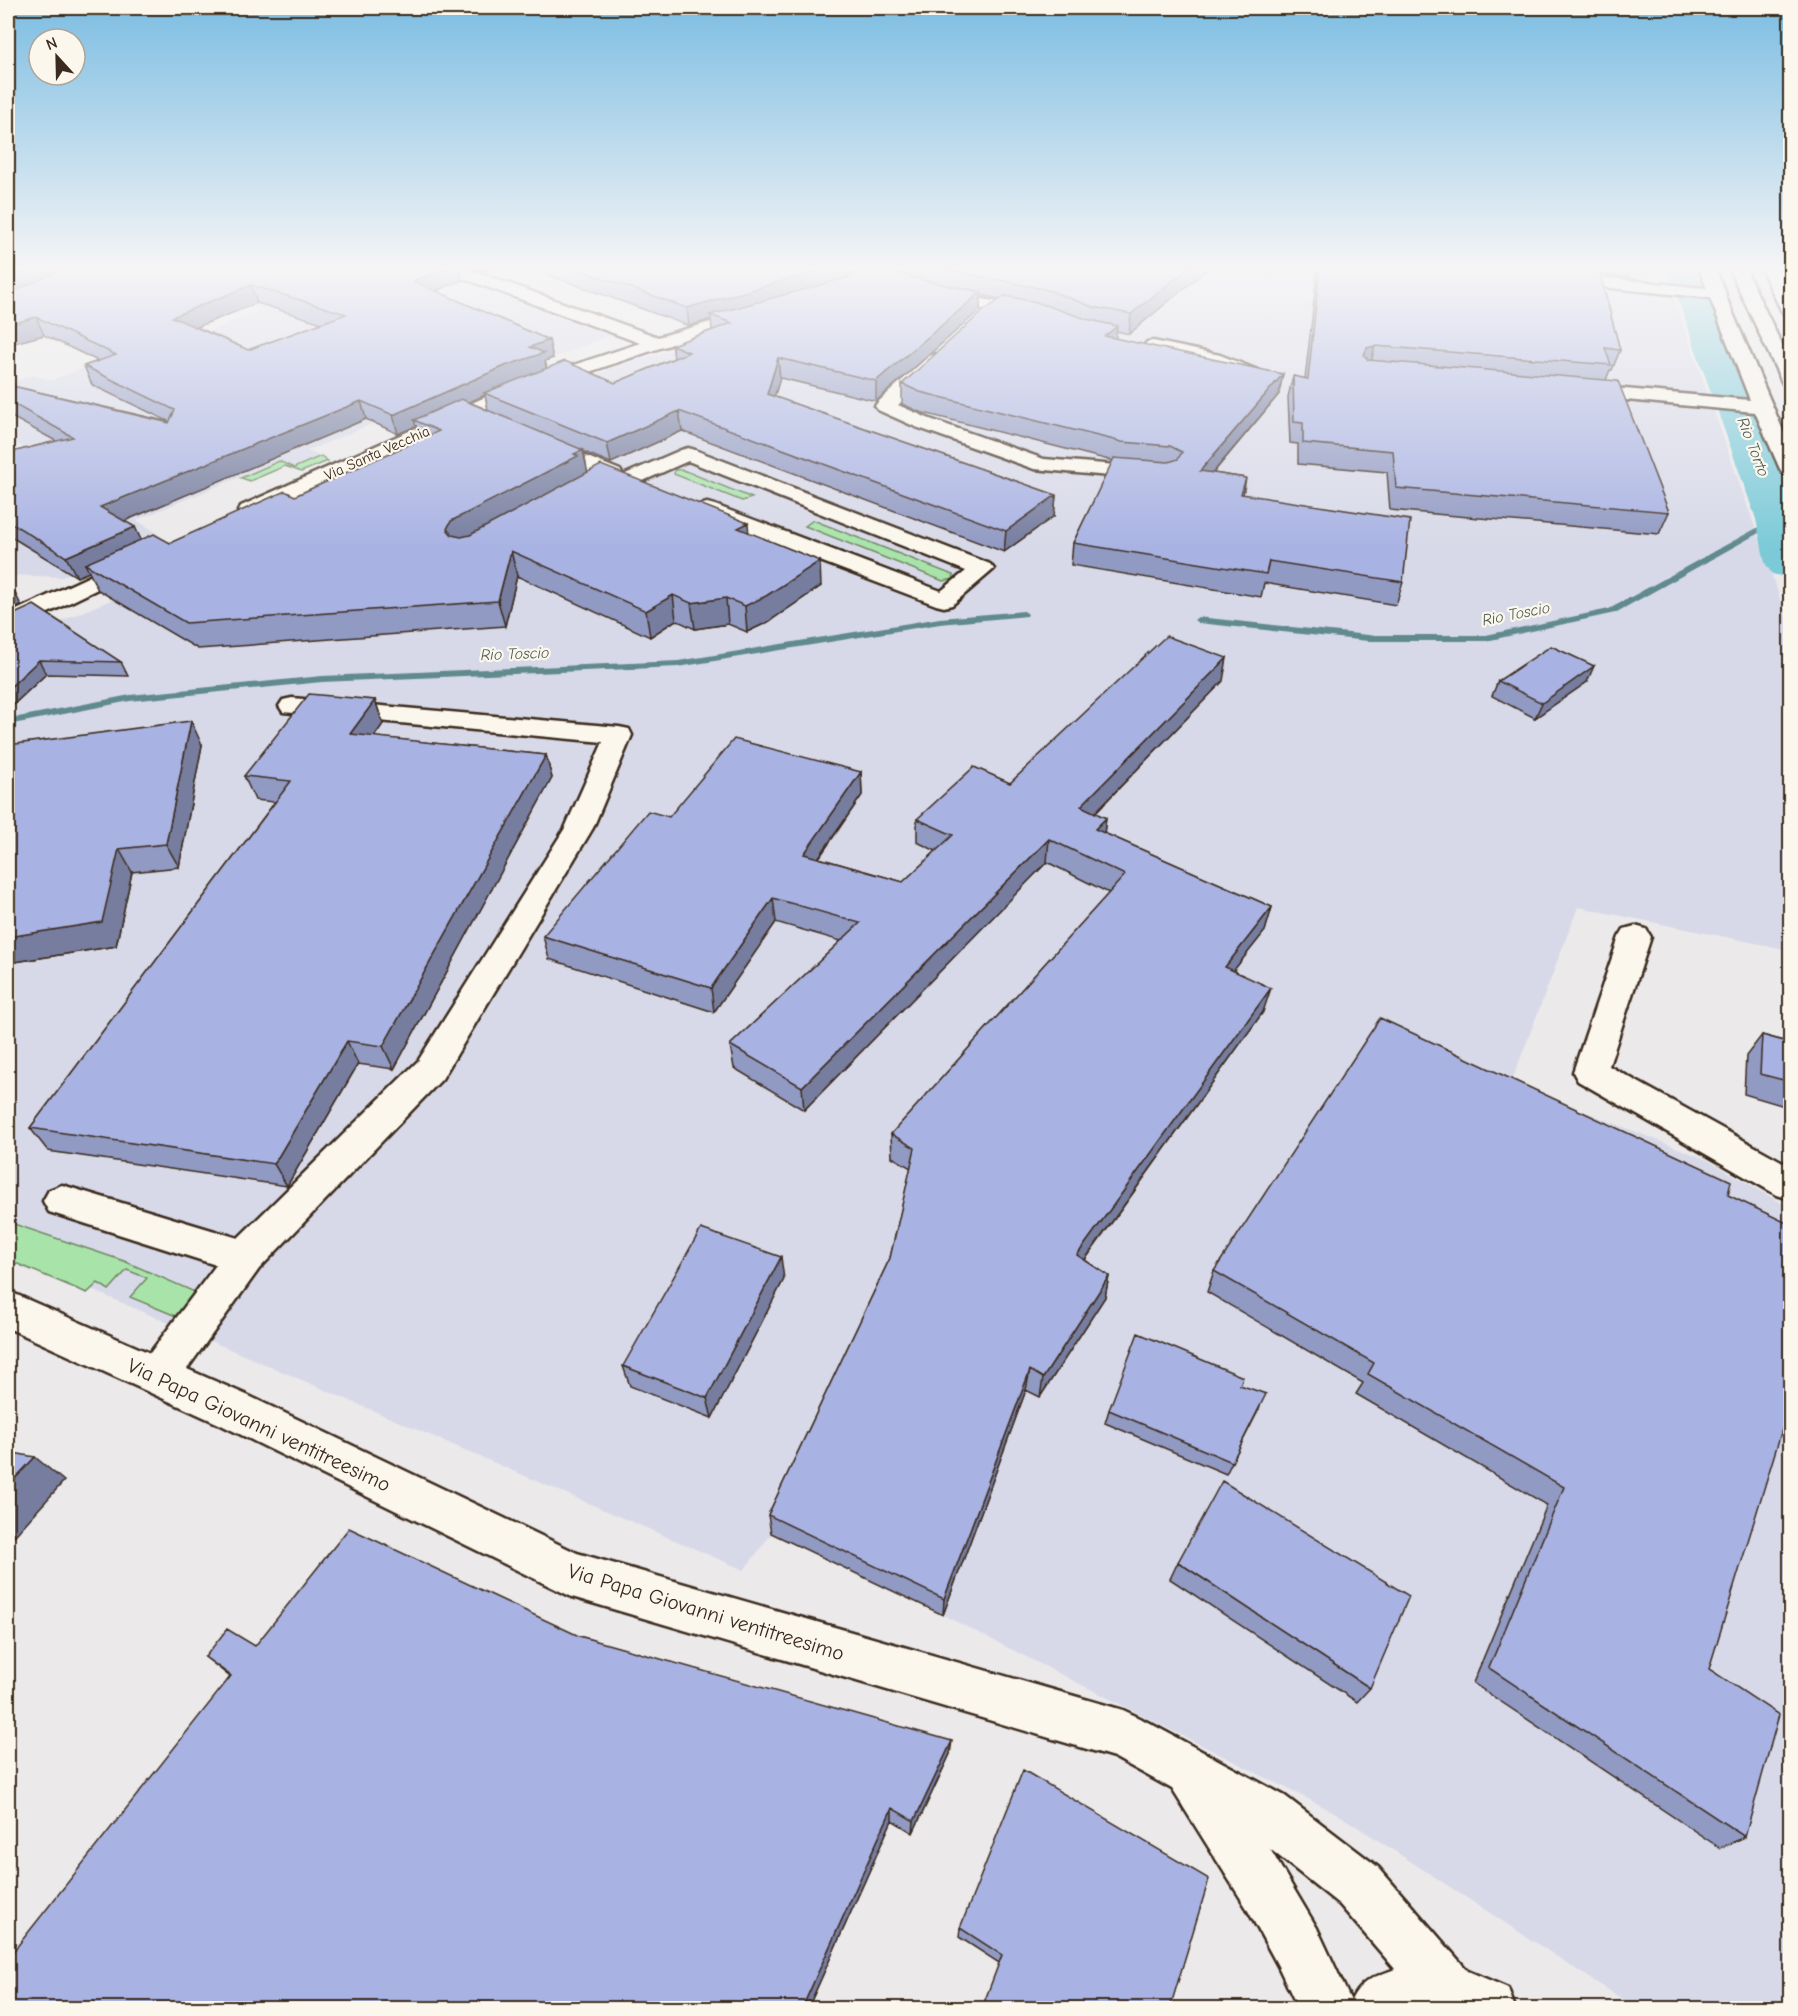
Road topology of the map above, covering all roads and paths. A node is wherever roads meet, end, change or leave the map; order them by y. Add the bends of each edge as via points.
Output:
1 (606, 360) edge
2 (937, 360) edge
3 (1216, 360) edge
4 (1736, 360) edge
5 (1781, 360) edge
6 (1260, 377) edge
7 (1791, 380) edge
8 (1561, 390) edge
9 (1754, 406) junction
10 (467, 412) junction
11 (488, 421) edge
12 (530, 439) edge
13 (1791, 469) edge
14 (1166, 475) edge
15 (621, 477) junction
16 (651, 489) edge
17 (572, 497) edge
18 (684, 501) edge
19 (233, 518) edge
20 (148, 556) edge
21 (8, 623) edge
22 (292, 706) dead end
23 (1635, 937) dead end
24 (1791, 1184) edge
25 (62, 1201) dead end
26 (245, 1257) junction
27 (8, 1309) edge
28 (157, 1376) junction
29 (1190, 1773) junction
30 (1470, 2001) edge
31 (1326, 2008) edge
32 (1376, 2008) edge

1 - 10 street, Via Santa Vecchia via 517,390
2 - 14 street via 885,406 1041,465
3 - 6 street
4 - 9 street
5 - 7 street
8 - 9 street
9 - 13 street
10 - 11 street
10 - 19 street, Via Santa Vecchia
12 - 15 street
15 - 16 street
15 - 17 street
15 - 18 street via 688,454 982,569 944,600
20 - 21 street
22 - 26 street via 619,735 579,828 429,1070
23 - 24 street via 1590,1072
25 - 26 street
26 - 28 street
27 - 28 street, Via Papa Giovanni ventitreesimo
28 - 29 street, Via Papa Giovanni ventitreesimo via 572,1574 1123,1735
29 - 30 street, Via Papa Giovanni ventitreesimo via 1267,1814 1359,1886
29 - 31 street, Via Papa Giovanni ventitreesimo via 1272,1898
30 - 32 street via 1418,1990 1387,1999

